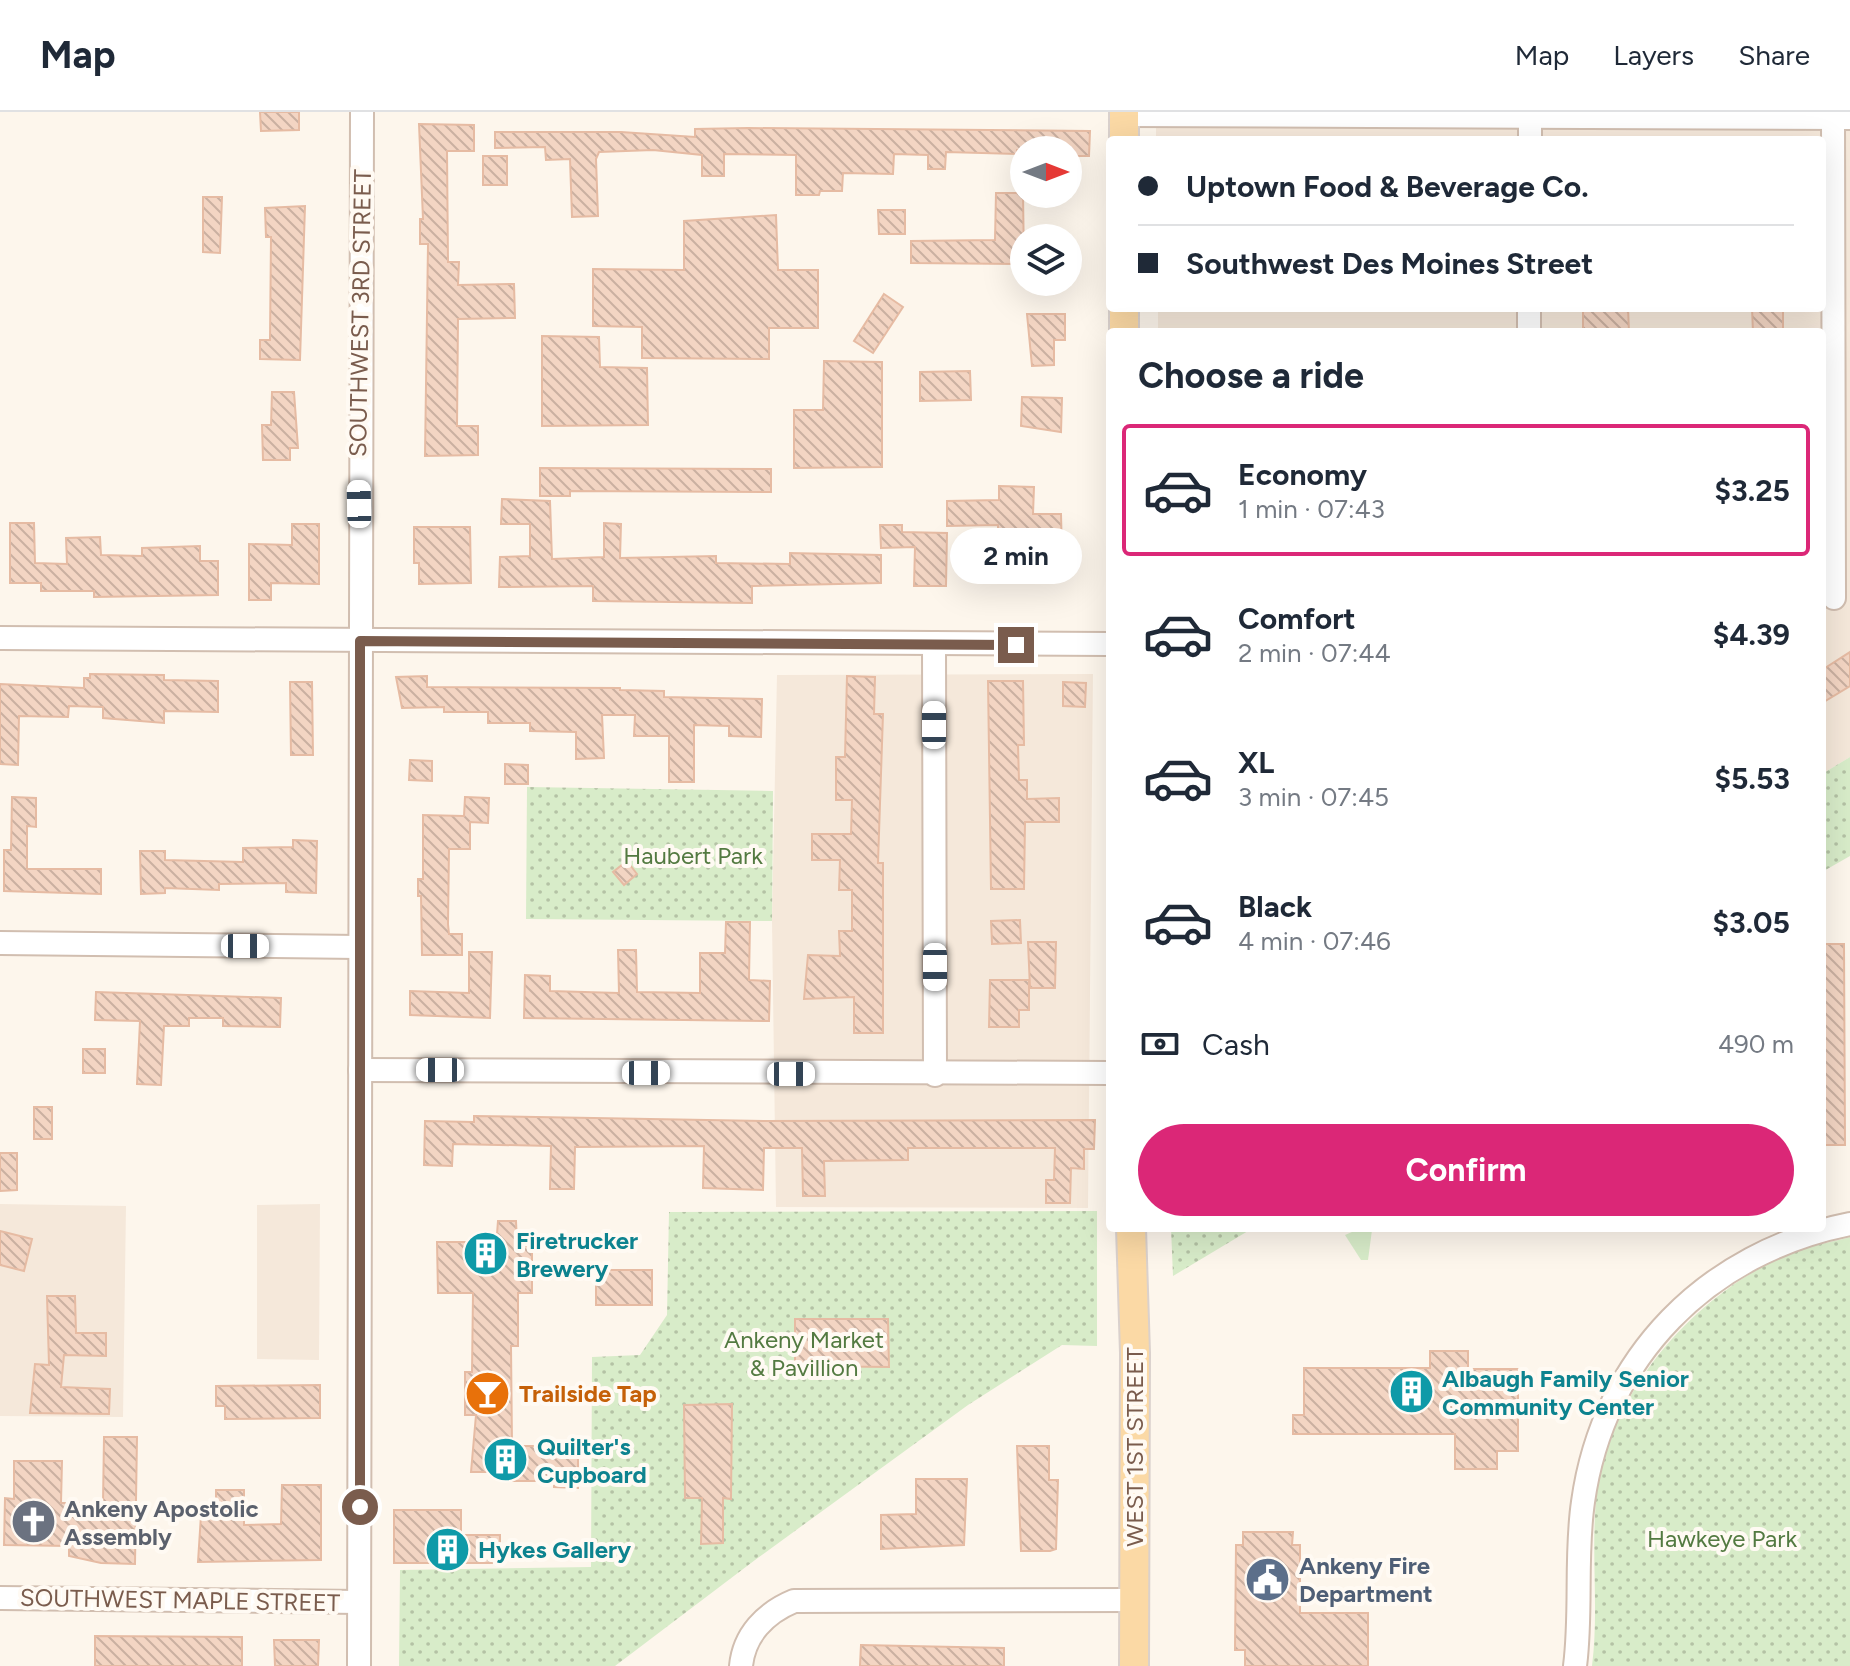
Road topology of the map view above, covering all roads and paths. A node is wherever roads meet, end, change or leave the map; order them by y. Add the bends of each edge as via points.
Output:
1 (362, 112) edge
2 (1530, 116) junction
3 (1842, 118) edge
4 (1124, 122) edge
5 (1530, 136) edge
6 (1835, 597) edge
7 (0, 638) edge
8 (360, 641) junction
9 (1106, 644) edge
10 (934, 645) junction
11 (0, 943) edge
12 (359, 947) junction
13 (360, 1070) junction
14 (1106, 1073) edge
15 (935, 1075) junction
16 (1850, 1224) edge
17 (1826, 1231) edge
18 (1131, 1232) edge
19 (1823, 1232) edge
20 (0, 1598) edge
21 (1134, 1600) junction
22 (359, 1602) junction
23 (359, 1666) edge
24 (741, 1666) edge
25 (1134, 1666) edge
26 (1575, 1666) edge

1 - 8 street, SOUTHWEST 3RD STREET
2 - 3 street
2 - 4 street
2 - 5 street
3 - 6 street
7 - 8 street
8 - 10 street
8 - 12 street, SOUTHWEST 3RD STREET
9 - 10 street
10 - 15 street
11 - 12 street
12 - 13 street, SOUTHWEST 3RD STREET
13 - 15 street
13 - 22 street, SOUTHWEST 3RD STREET
14 - 15 street
16 - 17 street
18 - 21 main road, WEST 1ST STREET
19 - 26 street via 1762,1250 1724,1273 1682,1307 1640,1355 1617,1393 1590,1464 1582,1504
20 - 22 street, SOUTHWEST MAPLE STREET
21 - 24 street via 794,1601 759,1624 743,1651
21 - 25 main road, WEST 1ST STREET
22 - 23 street, SOUTHWEST 3RD STREET

